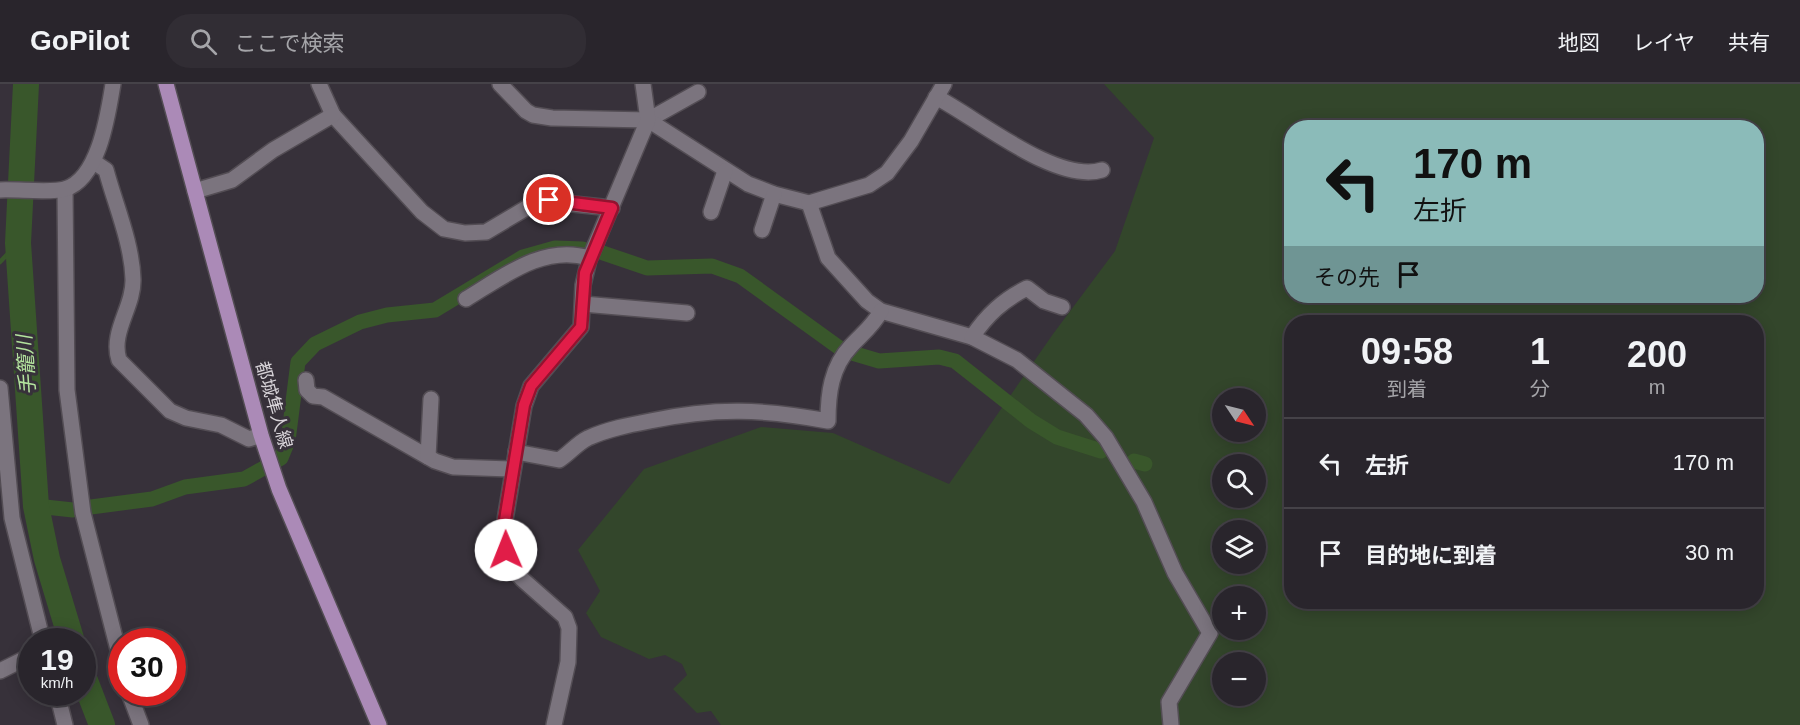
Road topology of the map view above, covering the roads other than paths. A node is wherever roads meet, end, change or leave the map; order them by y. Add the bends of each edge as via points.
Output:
1 (113, 84) edge
2 (166, 84) edge
3 (319, 84) edge
4 (500, 84) edge
5 (643, 84) edge
6 (944, 84) edge
7 (698, 92) dead end
8 (936, 97) junction
9 (333, 115) junction
10 (648, 120) junction
11 (94, 162) junction
12 (1102, 170) dead end
13 (725, 171) junction
14 (0, 189) edge
15 (65, 189) junction
16 (195, 192) junction
17 (774, 195) junction
18 (809, 203) junction
19 (612, 208) junction
20 (711, 212) dead end
21 (762, 230) dead end
22 (589, 258) junction
23 (466, 299) dead end
24 (583, 304) junction
25 (1062, 307) dead end
26 (881, 311) junction
27 (687, 313) dead end
28 (972, 338) junction
29 (306, 380) dead end
30 (0, 388) edge
31 (431, 399) dead end
32 (262, 438) junction
33 (516, 452) junction
34 (428, 457) junction
35 (513, 469) junction
36 (40, 628) edge
37 (113, 628) edge
38 (18, 662) edge
39 (0, 671) edge
40 (18, 673) edge
41 (0, 681) edge
42 (60, 706) edge
43 (134, 706) edge
44 (65, 725) edge
45 (141, 725) edge
46 (379, 725) edge
47 (554, 725) edge
48 (1171, 725) edge

1 - 11 street
2 - 16 main road, 都城隼人線
3 - 9 street
4 - 10 street via 526,111 542,118
5 - 10 street
6 - 8 street
7 - 10 street
8 - 12 street via 1062,168 1091,173
8 - 18 street via 887,173 869,185
9 - 16 street via 273,150 232,180
9 - 19 street via 439,227 471,234 486,232 544,201
10 - 13 street
10 - 19 street
11 - 15 street
11 - 32 street via 106,170 132,266 132,298 118,336 119,360 177,415 221,425 249,439
13 - 17 street
13 - 20 street
14 - 15 street
15 - 37 street via 67,390 83,513
16 - 32 main road, 都城隼人線
17 - 18 street
17 - 21 street
18 - 26 street via 828,258 861,296
19 - 22 street
22 - 23 street via 568,253 545,257
22 - 24 street
24 - 27 street
24 - 33 street via 578,332 529,392
25 - 28 street via 1044,301 1028,288 1006,299 985,318
26 - 28 street
26 - 33 street via 840,361 828,395 828,420 774,411 702,411 598,434 580,442 559,460
28 - 48 street via 1017,360 1086,415 1106,438 1144,502 1175,573 1210,633 1169,702
29 - 34 street via 307,390 313,396 323,397
30 - 36 street via 12,518
31 - 34 street
32 - 46 main road, 都城隼人線
33 - 35 street
34 - 35 street via 453,467
35 - 47 street via 505,520 508,559 522,579 565,617 569,628 568,662
38 - 39 street
40 - 41 street
42 - 44 street
43 - 45 street

